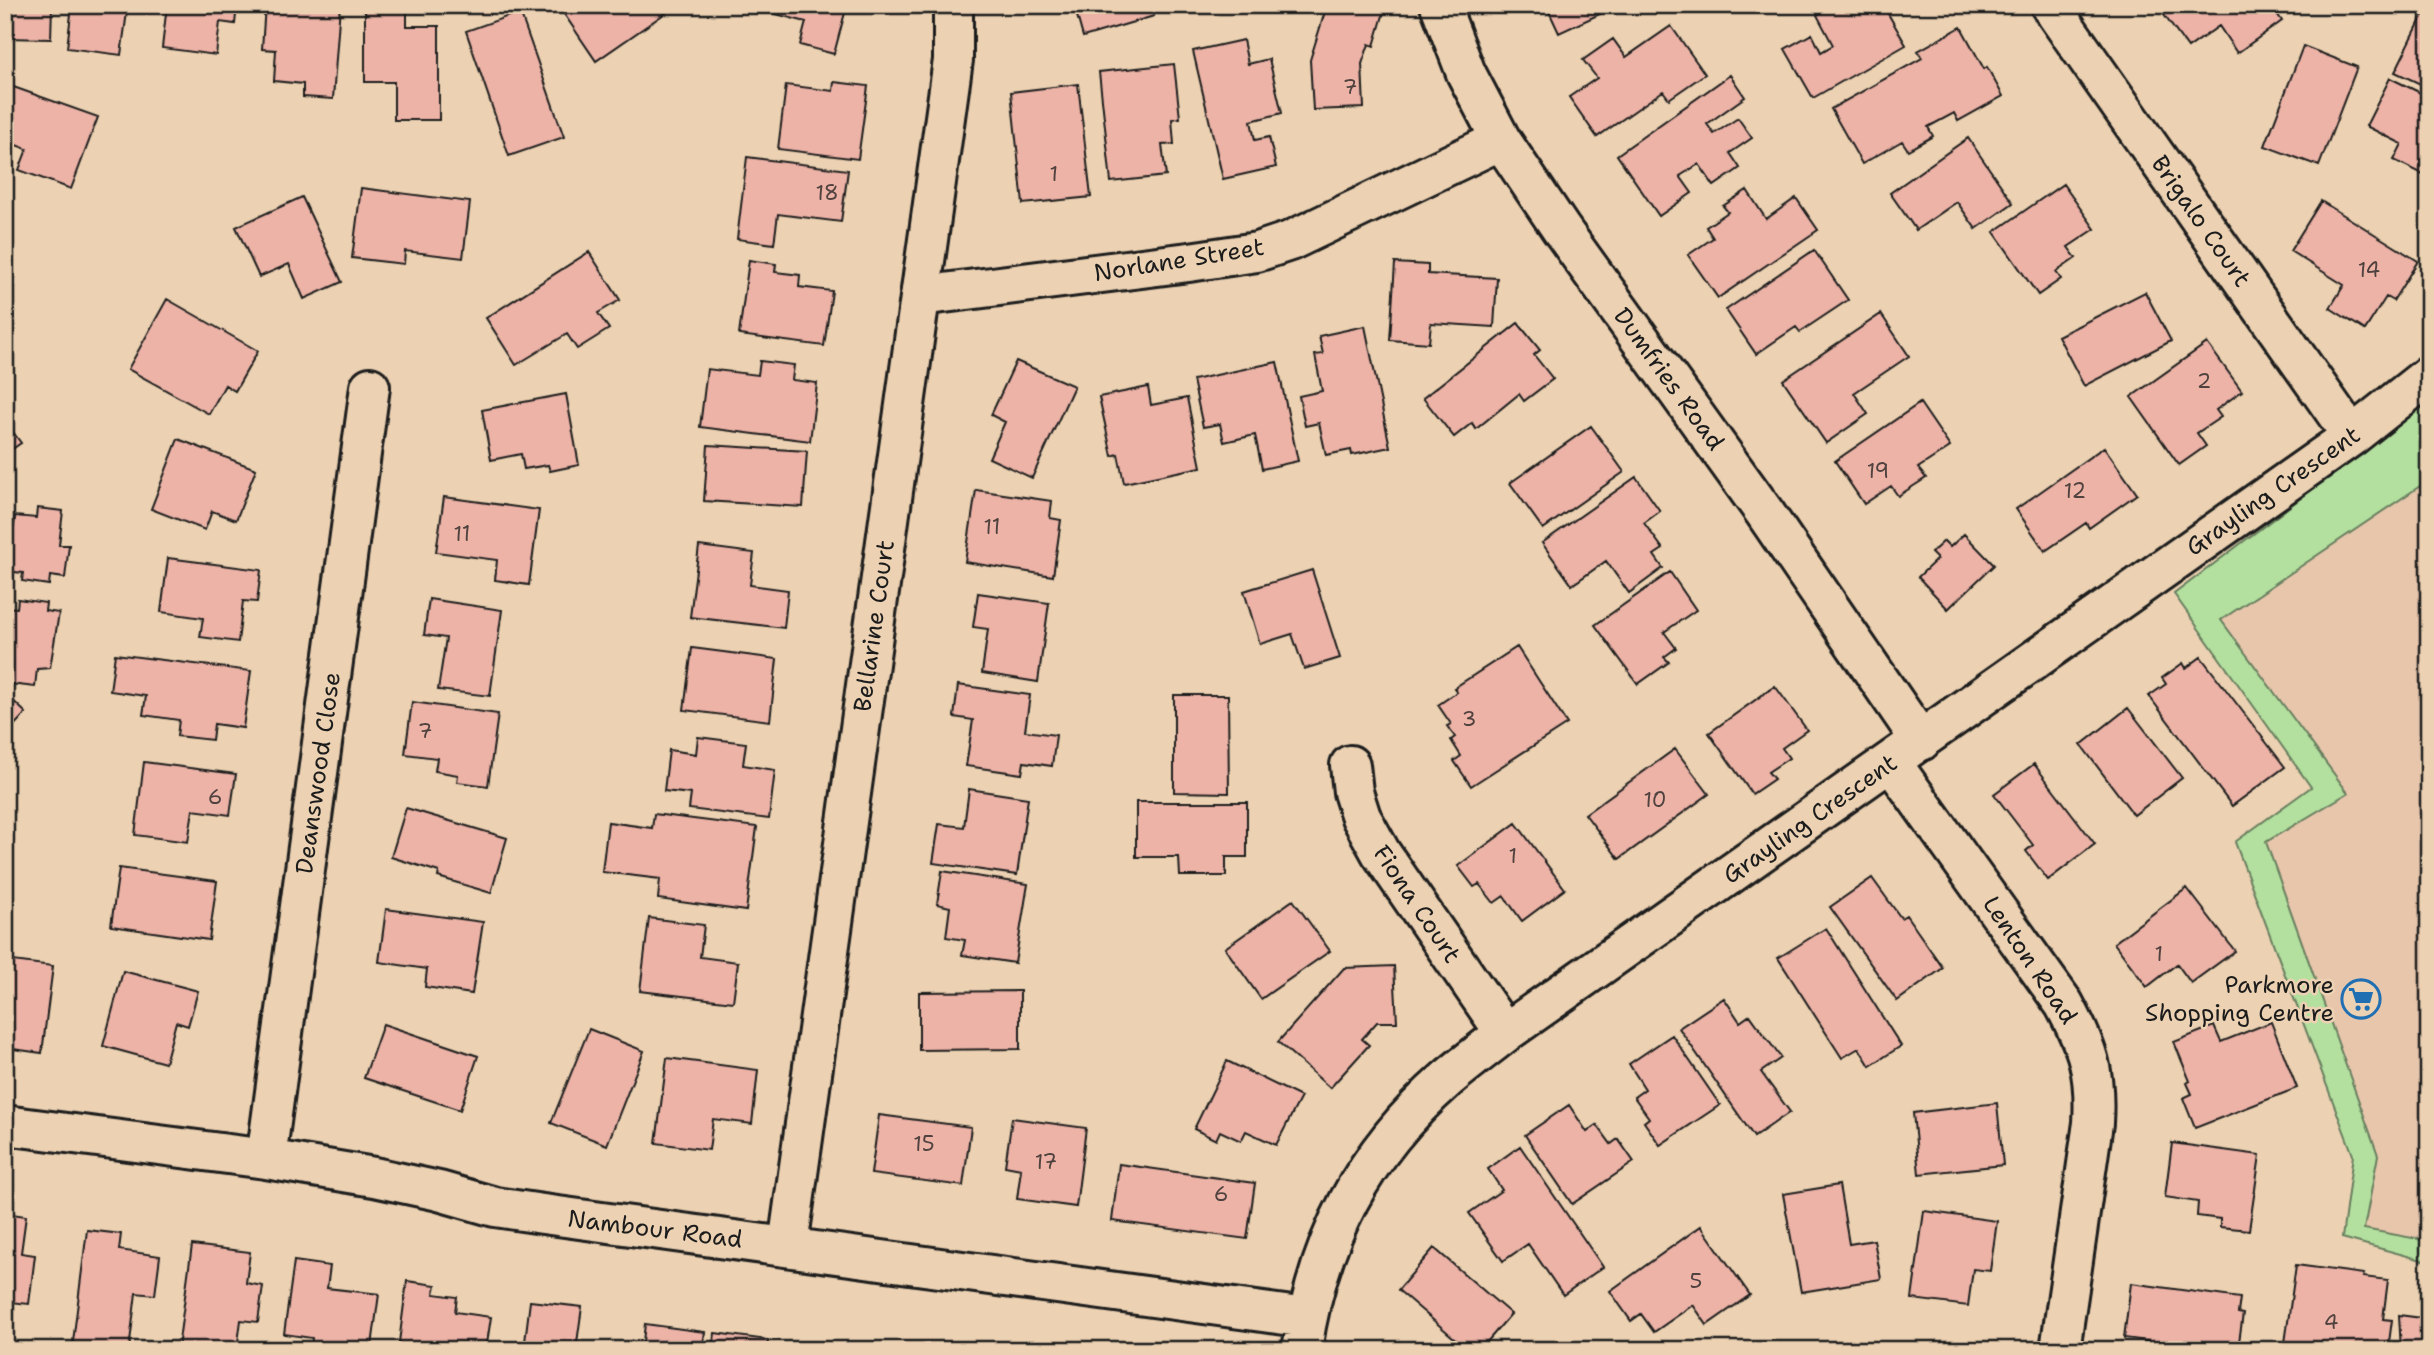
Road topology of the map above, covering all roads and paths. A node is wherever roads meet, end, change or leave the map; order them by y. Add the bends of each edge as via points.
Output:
1 (953, 5) edge
2 (1440, 5) edge
3 (2050, 5) edge
4 (1501, 140) junction
5 (920, 296) junction
6 (2429, 375) edge
7 (370, 387) dead end
8 (2352, 436) junction
9 (1906, 751) junction
10 (1350, 765) dead end
11 (1505, 1033) junction
12 (5, 1125) edge
13 (266, 1159) junction
14 (788, 1246) junction
15 (1304, 1334) edge
16 (2060, 1350) edge

1 - 5 street, Bellarine Court via 953,60
2 - 4 street, Dumfries Road via 1466,73
3 - 8 street, Brigalo Court
4 - 5 street, Norlane Street via 1290,241 1257,251
4 - 9 street, Dumfries Road via 1765,513
5 - 14 street, Bellarine Court
6 - 8 street, Grayling Crescent
7 - 13 street, Deanswood Close
8 - 9 street, Grayling Crescent
9 - 11 street, Grayling Crescent
9 - 16 street, Lenton Road via 2064,1004 2091,1065 2093,1123
10 - 11 street, Fiona Court via 1353,792 1381,853
11 - 15 street, Grayling Crescent via 1446,1080 1371,1163 1342,1211 1322,1258
12 - 13 street, Nambour Road
13 - 14 street, Nambour Road via 439,1191 495,1207
14 - 15 street, Nambour Road

